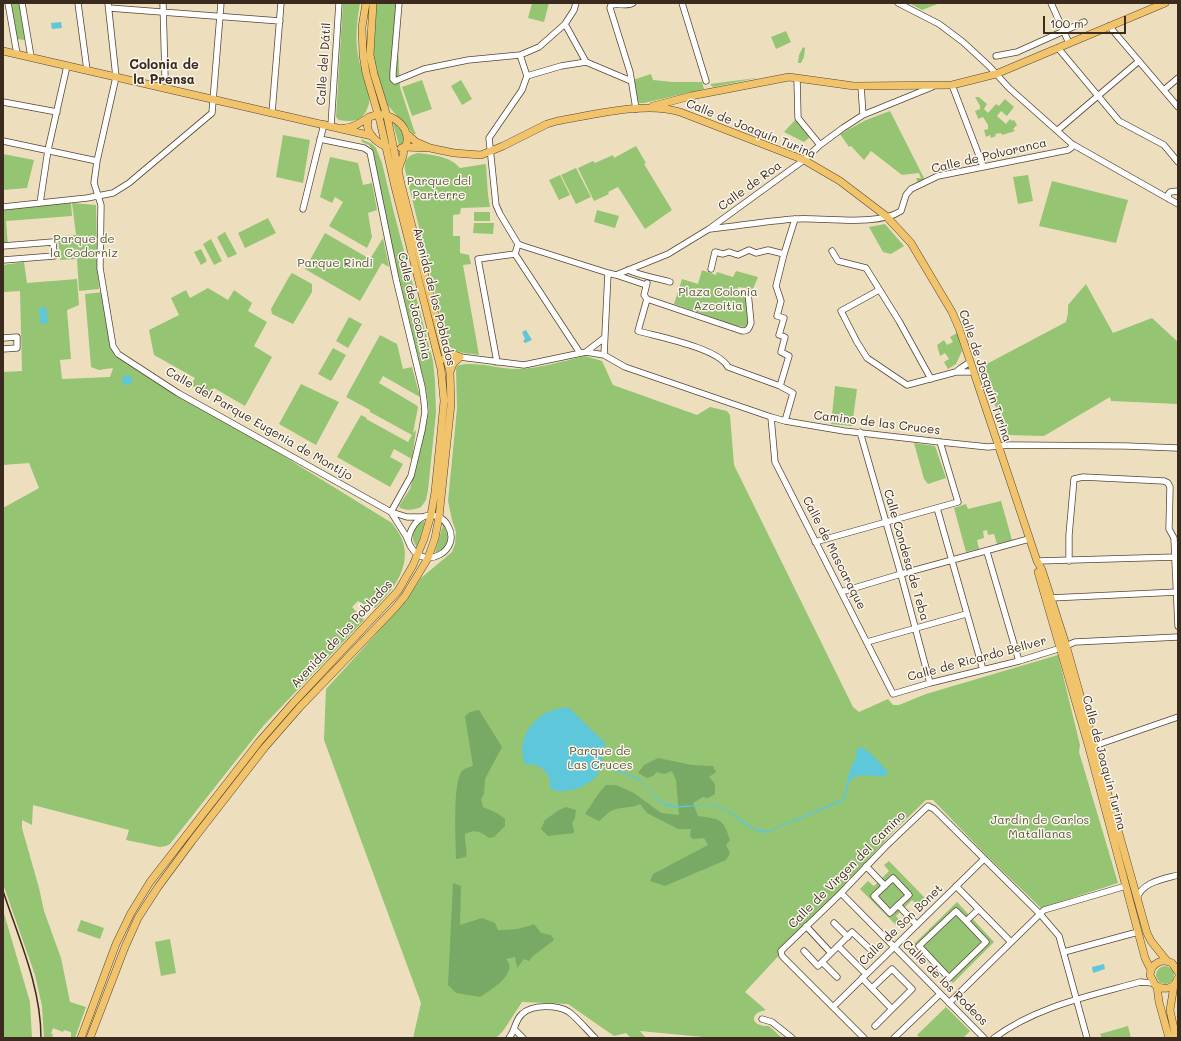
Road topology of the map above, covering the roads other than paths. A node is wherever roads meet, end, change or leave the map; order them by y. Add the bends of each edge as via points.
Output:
1 (8, 3) edge
2 (22, 3) edge
3 (78, 3) edge
4 (163, 3) edge
5 (221, 3) edge
6 (282, 3) edge
7 (339, 3) edge
8 (366, 3) edge
9 (373, 3) edge
10 (399, 3) edge
11 (576, 3) edge
12 (633, 3) edge
13 (682, 3) edge
14 (898, 3) edge
15 (1051, 3) edge
16 (1165, 3) edge
17 (109, 6) edge
18 (164, 12) junction
19 (220, 16) junction
20 (280, 21) junction
21 (1084, 22) dead end
22 (565, 24) junction
23 (1109, 26) junction
24 (1063, 30) junction
25 (1069, 43) junction
26 (1058, 48) junction
27 (3, 51) edge
28 (17, 54) junction
29 (520, 55) junction
30 (996, 56) dead end
31 (31, 57) junction
32 (1139, 61) junction
33 (586, 62) junction
34 (67, 66) junction
35 (87, 70) junction
36 (996, 74) junction
37 (527, 76) junction
38 (116, 77) junction
39 (797, 78) junction
40 (1178, 78) edge
41 (706, 81) dead end
42 (631, 82) junction
43 (165, 83) junction
44 (935, 85) junction
45 (952, 85) junction
46 (861, 86) junction
47 (1164, 90) junction
48 (1098, 97) junction
49 (214, 100) junction
50 (374, 101) junction
51 (3, 102) edge
52 (1178, 107) edge
53 (645, 108) junction
54 (636, 109) junction
55 (56, 112) junction
56 (272, 113) junction
57 (378, 114) junction
58 (863, 115) junction
59 (387, 116) junction
60 (368, 119) junction
61 (331, 126) junction
62 (1056, 130) junction
63 (406, 133) junction
64 (372, 136) junction
65 (320, 139) junction
66 (3, 141) edge
67 (1072, 144) junction
68 (820, 145) junction
69 (386, 147) junction
70 (404, 147) junction
71 (430, 148) junction
72 (395, 149) junction
73 (419, 149) junction
74 (48, 150) junction
75 (490, 152) junction
76 (404, 155) junction
77 (804, 160) junction
78 (97, 161) junction
79 (1178, 162) edge
80 (983, 166) junction
81 (399, 171) junction
82 (1178, 191) edge
83 (99, 196) junction
84 (1169, 199) junction
85 (40, 203) junction
86 (1178, 204) edge
87 (3, 206) edge
88 (303, 209) dead end
89 (886, 216) junction
90 (795, 219) junction
91 (710, 229) junction
92 (518, 244) junction
93 (3, 246) edge
94 (832, 251) dead end
95 (515, 254) junction
96 (784, 254) junction
97 (3, 260) edge
98 (711, 269) dead end
99 (628, 270) junction
100 (608, 273) junction
101 (616, 274) junction
102 (649, 278) junction
103 (670, 282) dead end
104 (646, 285) junction
105 (879, 290) junction
106 (748, 292) dead end
107 (647, 299) junction
108 (3, 338) edge
109 (604, 338) junction
110 (3, 349) edge
111 (583, 352) junction
112 (604, 355) junction
113 (446, 356) junction
114 (460, 358) junction
115 (497, 362) junction
116 (970, 362) junction
117 (441, 369) junction
118 (450, 372) junction
119 (956, 372) junction
120 (974, 372) junction
121 (931, 380) junction
122 (780, 386) junction
123 (771, 418) junction
124 (785, 421) junction
125 (860, 432) junction
126 (940, 442) junction
127 (998, 445) junction
128 (1178, 448) edge
129 (937, 508) junction
130 (391, 512) junction
131 (431, 515) junction
132 (422, 517) junction
133 (439, 517) junction
134 (886, 522) junction
135 (1030, 539) junction
136 (408, 540) junction
137 (815, 542) junction
138 (987, 552) junction
139 (418, 555) junction
140 (1176, 557) edge
141 (428, 558) junction
142 (952, 561) junction
143 (1037, 561) junction
144 (1069, 561) junction
145 (901, 574) junction
146 (841, 592) junction
147 (1177, 592) edge
148 (1050, 598) junction
149 (966, 614) junction
150 (1178, 626) edge
151 (915, 628) junction
152 (1178, 637) edge
153 (867, 642) junction
154 (1064, 646) junction
155 (1019, 661) junction
156 (983, 670) junction
157 (930, 683) junction
158 (894, 694) joint
159 (1178, 716) edge
160 (1092, 747) junction
161 (984, 859) junction
162 (866, 866) junction
163 (1178, 875) edge
164 (1132, 879) junction
165 (885, 886) junction
166 (956, 886) junction
167 (1126, 886) junction
168 (1146, 886) junction
169 (841, 893) junction
170 (1137, 899) junction
171 (898, 905) junction
172 (979, 909) junction
173 (1040, 914) junction
174 (966, 921) junction
175 (834, 923) dead end
176 (917, 925) junction
177 (806, 926) junction
178 (1138, 932) junction
179 (848, 937) junction
180 (1010, 942) junction
181 (838, 946) junction
182 (894, 947) junction
183 (870, 949) dead end
184 (804, 951) dead end
185 (1064, 952) junction
186 (831, 953) junction
187 (1167, 961) junction
188 (822, 962) junction
189 (1177, 967) edge
190 (1151, 973) junction
191 (864, 976) junction
192 (837, 977) dead end
193 (1176, 981) edge
194 (1140, 982) junction
195 (1155, 985) junction
196 (872, 988) junction
197 (940, 994) junction
198 (1076, 1000) junction
199 (949, 1002) junction
200 (833, 1007) junction
201 (892, 1009) junction
202 (762, 1018) dead end
203 (875, 1026) dead end
204 (514, 1029) junction
205 (81, 1038) edge
206 (90, 1038) edge
207 (509, 1038) edge
208 (523, 1038) edge
209 (594, 1038) edge
210 (792, 1038) edge
211 (864, 1038) edge
212 (894, 1038) edge
213 (984, 1038) edge
214 (994, 1038) edge
215 (1087, 1038) edge
216 (1169, 1038) edge
217 (1176, 1038) edge

1 - 28 street
2 - 31 street
3 - 35 street
4 - 18 street
5 - 19 street
6 - 20 street
7 - 61 street, Calle del Dátil
8 - 50 main road, Avenida de los Poblados via 362,27 363,56
9 - 59 main road, Avenida de los Poblados via 370,55
10 - 29 street via 393,79 395,81 424,69 468,60
11 - 22 street
12 - 42 street via 611,5 610,8
13 - 41 street
14 - 36 street via 938,24 963,42
15 - 24 street
16 - 23 main road
17 - 18 street
17 - 38 street
18 - 19 street
18 - 43 street
19 - 20 street
19 - 49 street
20 - 56 street
21 - 24 street
22 - 29 street via 539,47
22 - 33 street
23 - 25 main road
23 - 32 street
24 - 25 street
24 - 30 street via 1017,52
25 - 26 main road
26 - 36 main road
26 - 48 street
27 - 28 main road
28 - 31 main road
29 - 37 street
31 - 34 main road
32 - 47 street
32 - 48 street
33 - 37 street
33 - 42 street
34 - 35 main road
34 - 55 street
35 - 38 main road
36 - 45 main road
36 - 62 street
37 - 75 street via 522,90 489,138
38 - 43 main road
38 - 78 street
39 - 46 main road
39 - 53 main road via 788,77
39 - 68 street via 798,118
40 - 47 street
42 - 54 street
43 - 49 main road
44 - 45 main road
44 - 46 main road
44 - 58 street, Calle de Roa
45 - 80 street
46 - 58 street
47 - 52 street
48 - 62 street
48 - 79 street via 1119,121 1164,145
49 - 56 main road
49 - 83 street via 212,113 129,183 113,193
50 - 57 main road, Avenida de los Poblados
50 - 60 main road
51 - 55 street
53 - 54 main road
53 - 77 main road, Calle de Joaquín Turina via 680,112
54 - 75 main road via 547,124
55 - 74 street
56 - 61 main road
57 - 59 main road
57 - 60 main road
57 - 69 main road, Avenida de los Poblados
58 - 68 street, Calle de Roa
59 - 63 main road via 398,121
59 - 72 main road, Avenida de los Poblados
60 - 61 main road via 350,128
60 - 64 main road via 367,125
61 - 64 main road
61 - 65 street, Calle del Dátil
62 - 67 street
63 - 70 main road via 407,142
63 - 71 main road via 416,142
64 - 69 main road
65 - 88 street, Calle del Dátil
65 - 130 street, Calle de Jacobinia via 368,149 370,152 396,279 422,387 425,412 412,476
66 - 74 street
67 - 80 street, Calle de Polvoranca via 1068,150
67 - 84 street
68 - 77 street, Calle de Roa
69 - 72 main road
69 - 117 main road, Avenida de los Poblados
70 - 72 main road
70 - 73 main road
70 - 76 main road
71 - 73 main road
71 - 75 main road via 468,155
72 - 81 main road, Avenida de los Poblados
73 - 76 main road
74 - 78 street
74 - 85 street
75 - 92 street via 496,205
76 - 81 main road via 400,161
77 - 89 main road, Calle de Joaquín Turina via 840,181
77 - 91 street, Calle de Roa
78 - 83 street via 94,183
80 - 89 street, Calle de Polvoranca via 938,176 911,189 906,195 901,211
81 - 113 main road, Avenida de los Poblados
82 - 84 street via 1170,192
83 - 85 street
83 - 130 street, Calle del Parque Eugenia de Montijo via 100,268 113,346 118,354 178,393
84 - 86 street
85 - 87 street
89 - 90 street, Calle de Polvoranca via 874,219
89 - 116 main road, Calle de Joaquín Turina via 911,243 952,312
90 - 91 street, Calle de Polvoranca
90 - 96 street
91 - 99 street, Calle de Roa via 668,254
92 - 95 street
92 - 100 street
93 - 97 street via 53,242 54,256
94 - 105 street via 838,261 866,268
95 - 111 street
95 - 115 street via 478,259
96 - 98 street via 768,250 749,250 738,255 715,252
96 - 122 street via 776,286 781,301 777,316 784,318 779,335 785,337 781,352 789,356
99 - 101 street, Calle de Roa
99 - 102 street
100 - 101 street
100 - 109 street
101 - 104 street
102 - 103 street
102 - 104 street
104 - 107 street via 644,295
105 - 121 street
105 - 121 street via 841,312 857,342 867,358 907,385
106 - 107 street via 751,323 746,331
107 - 122 street via 638,331 702,348 726,362 728,367
108 - 110 street via 17,337 18,348
109 - 111 street
109 - 112 street
111 - 112 street, Camino de las Cruces
111 - 115 street via 524,365
112 - 123 street, Camino de las Cruces via 625,367
113 - 114 main road via 454,355
113 - 117 main road
113 - 118 main road, Avenida de los Poblados
114 - 115 street
114 - 118 main road via 453,364
116 - 119 street
116 - 120 main road, Calle de Joaquín Turina
117 - 131 main road, Avenida de los Poblados via 444,401
118 - 133 main road, Avenida de los Poblados via 451,404
119 - 120 street
119 - 121 street
120 - 127 main road, Calle de Joaquín Turina
122 - 124 street via 793,393
123 - 124 street, Camino de las Cruces
123 - 137 street, Calle de Mascaraque via 775,462
124 - 125 street, Camino de las Cruces
125 - 126 street, Camino de las Cruces
125 - 134 street, Calle Condesa de Teba
126 - 127 street, Camino de las Cruces via 988,447
126 - 129 street via 958,502
127 - 128 street, Camino de las Cruces
127 - 135 main road, Calle de Joaquín Turina
129 - 134 street
129 - 142 street
130 - 132 street, Calle del Parque Eugenia de Montijo
130 - 136 street, Calle del Parque Eugenia de Montijo
131 - 132 street, Calle del Parque Eugenia de Montijo
131 - 133 street
131 - 139 main road, Avenida de los Poblados
132 - 136 street via 412,526
133 - 141 main road, Avenida de los Poblados
133 - 141 street via 446,522 450,530 450,542 443,553
134 - 137 street
134 - 145 street, Calle Condesa de Teba
135 - 138 street
135 - 143 main road, Calle de Joaquín Turina
136 - 139 street, Calle del Parque Eugenia de Montijo
137 - 146 street, Calle de Mascaraque
138 - 142 street
138 - 155 street
139 - 141 street
139 - 205 main road, Avenida de los Poblados via 398,591 259,742 150,882 116,944
140 - 144 street
140 - 144 street via 1174,538 1169,529 1168,483 1083,477 1074,479
140 - 147 street
141 - 206 main road, Avenida de los Poblados via 405,596 265,747 158,887 138,918
142 - 145 street
142 - 149 street
143 - 144 street
143 - 148 main road, Calle de Joaquín Turina
143 - 154 main road, Calle de Joaquín Turina via 1040,582
145 - 146 street
145 - 151 street, Calle Condesa de Teba
146 - 153 street, Calle de Mascaraque
147 - 148 street
147 - 150 street
148 - 154 main road, Calle de Joaquín Turina
149 - 151 street
149 - 156 street
151 - 153 street
151 - 157 street, Calle Condesa de Teba
152 - 154 street, Calle de Ricardo Bellver via 1082,641
153 - 158 street, Calle de Mascaraque
154 - 155 street, Calle de Ricardo Bellver
154 - 160 main road, Calle de Joaquín Turina
155 - 156 street, Calle de Ricardo Bellver
156 - 157 street, Calle de Ricardo Bellver
157 - 158 street, Calle de Ricardo Bellver
159 - 160 street
160 - 164 main road, Calle de Joaquín Turina
160 - 167 main road, Calle de Joaquín Turina
161 - 162 street, Calle de Virgen del Camino via 930,806
161 - 166 street, Calle de Son Bonet
161 - 173 street
162 - 165 street
162 - 169 street, Calle de Virgen del Camino
163 - 168 street
164 - 168 street via 1140,886
164 - 170 main road, Calle de Joaquín Turina
165 - 171 street via 874,896 890,913
165 - 171 street via 892,878 909,895
166 - 172 street
166 - 176 street, Calle de Son Bonet
167 - 173 street via 1044,910
167 - 178 main road, Calle de Joaquín Turina
168 - 170 street
169 - 177 street, Calle de Virgen del Camino
169 - 182 street, Calle de los Rodeos
170 - 187 main road, Calle de Joaquín Turina via 1148,937
171 - 176 street
172 - 174 street
172 - 180 street
173 - 180 street
173 - 185 street via 1059,936
174 - 174 street via 956,910 919,946 949,978 986,942
175 - 179 street
176 - 182 street, Calle de Son Bonet
177 - 186 street
177 - 200 street, Calle de Virgen del Camino via 781,950 782,956
178 - 185 street
178 - 190 main road, Calle de Joaquín Turina
179 - 181 street
179 - 183 street via 852,932
180 - 199 street
181 - 186 street
181 - 191 street
182 - 191 street, Calle de Son Bonet
182 - 197 street, Calle de los Rodeos
184 - 188 street via 818,966
185 - 198 street
186 - 188 street
187 - 189 main road
187 - 190 main road via 1156,964
188 - 192 street
190 - 194 street
190 - 195 main road, Calle de Joaquín Turina
191 - 196 street
191 - 200 street, Calle de Son Bonet
193 - 195 main road via 1168,988
193 - 217 main road via 1170,1010
194 - 195 street
194 - 198 street
195 - 216 main road, Calle de Joaquín Turina
196 - 201 street
196 - 201 street via 892,969 912,989
197 - 199 street, Calle de los Rodeos
197 - 212 street
198 - 214 street via 1034,1014
198 - 215 street
199 - 213 street, Calle de los Rodeos
200 - 211 street
201 - 203 street
202 - 210 street via 772,1022
204 - 207 street
204 - 208 street
204 - 209 street via 519,1017 528,1009 541,1006 563,1010 574,1017

